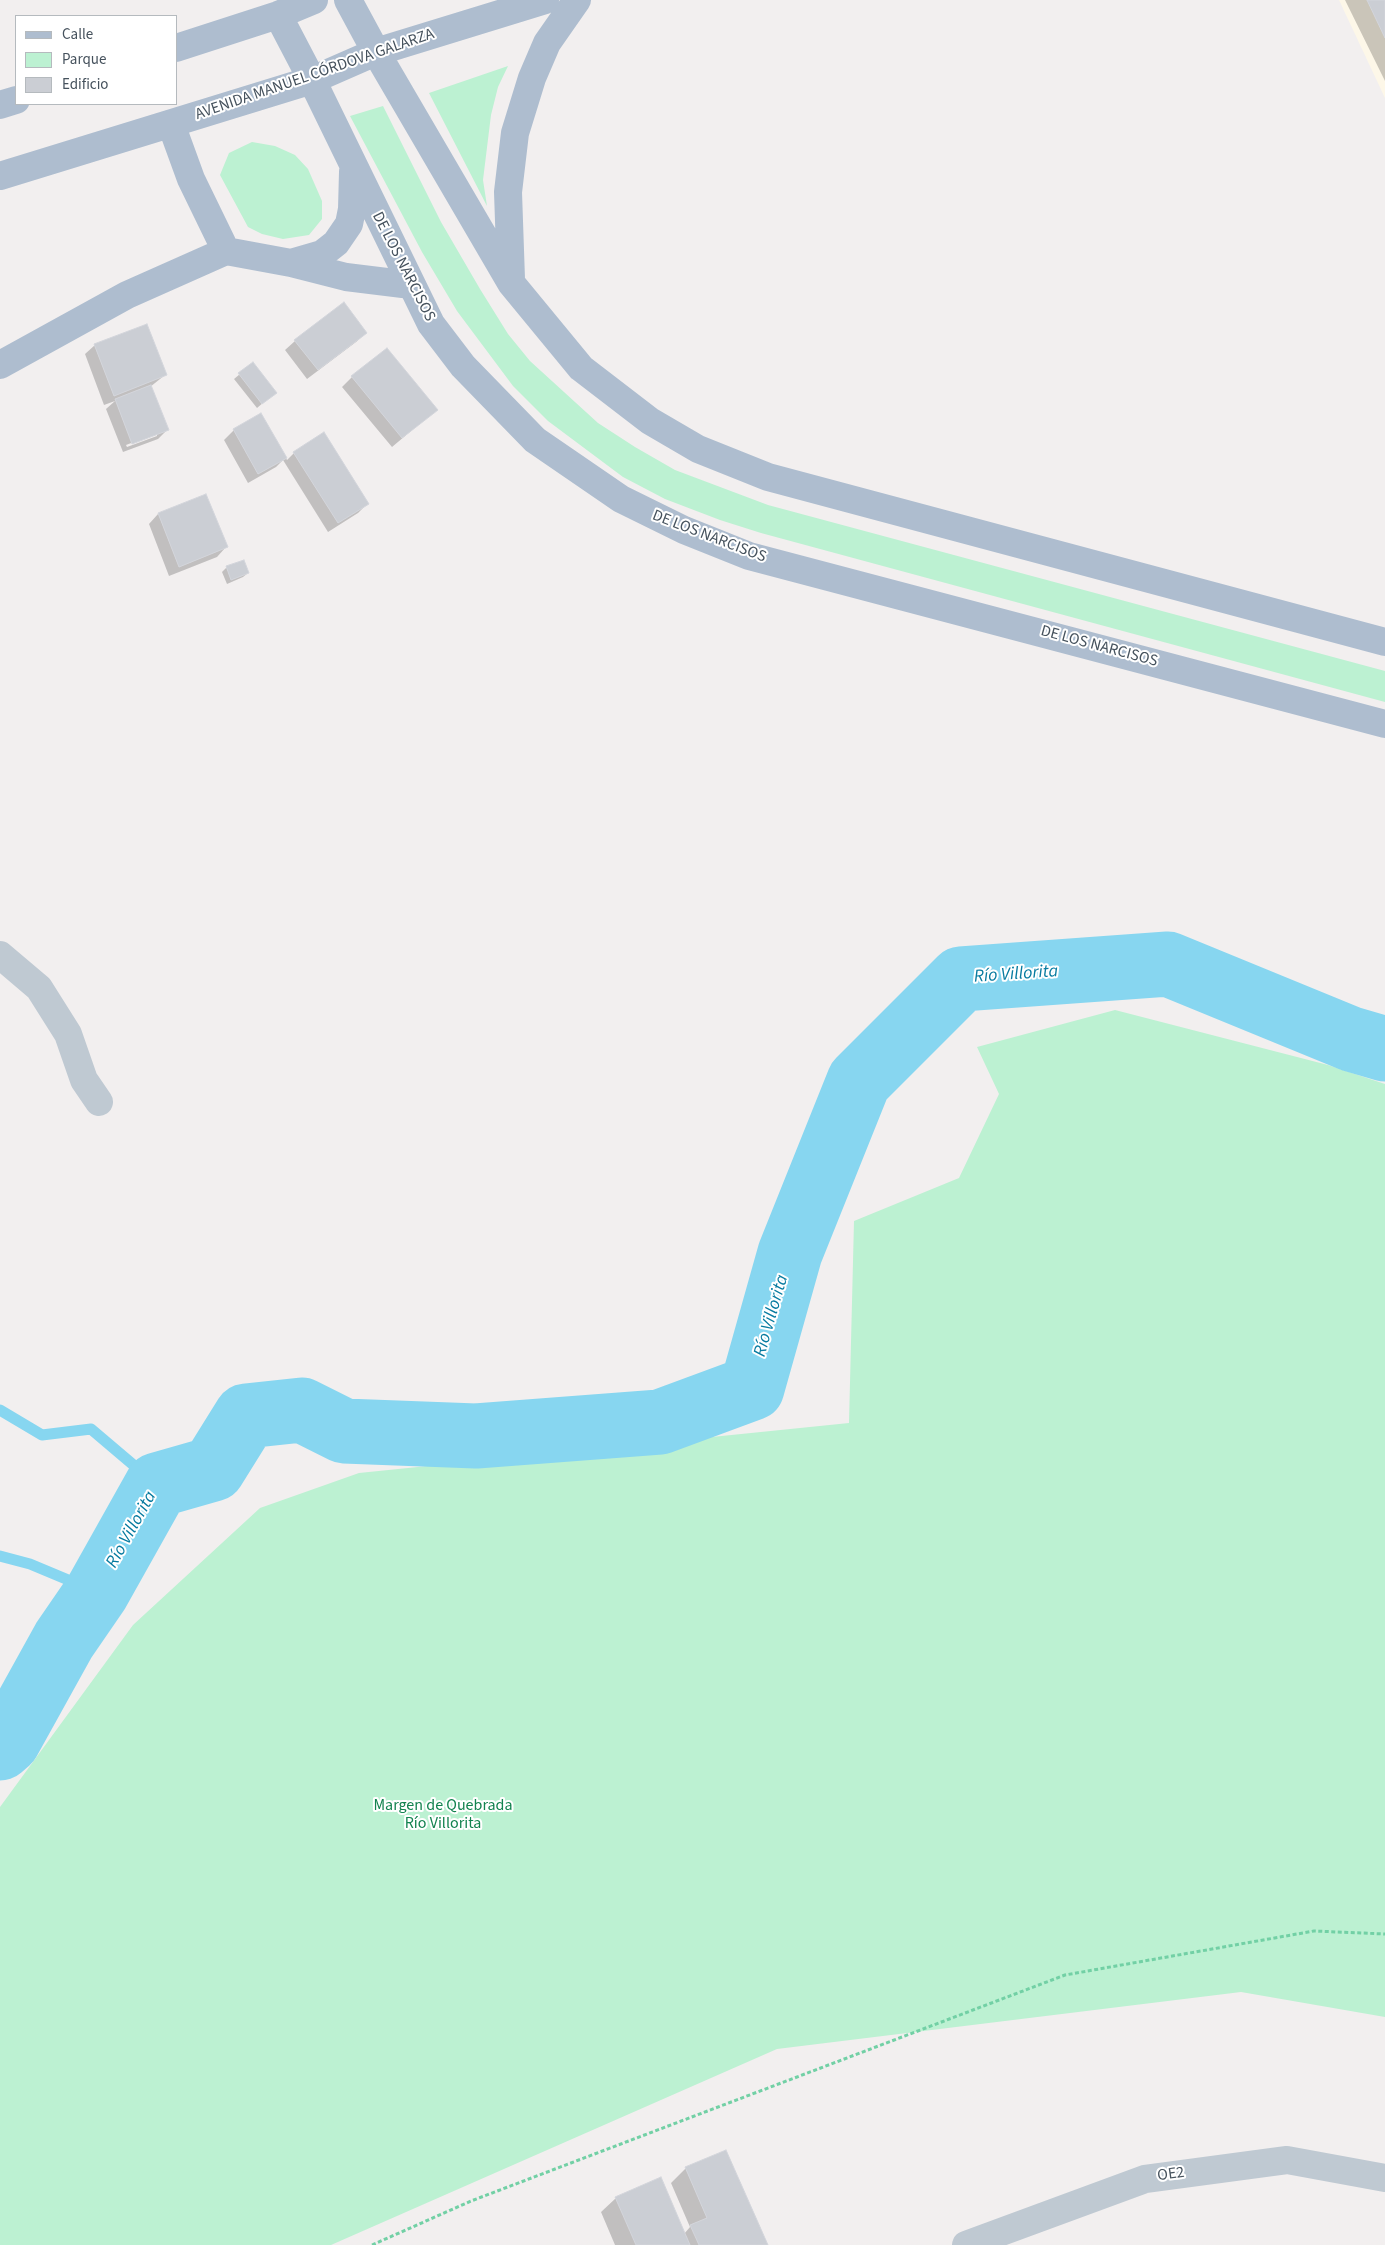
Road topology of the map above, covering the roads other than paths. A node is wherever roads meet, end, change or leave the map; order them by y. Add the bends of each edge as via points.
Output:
1 (314, 0) edge
2 (348, 0) edge
3 (545, 0) edge
4 (577, 0) edge
5 (274, 8) edge
6 (178, 47) edge
7 (376, 52) junction
8 (312, 80) junction
9 (15, 100) edge
10 (0, 105) edge
11 (171, 124) junction
12 (353, 167) junction
13 (0, 176) edge
14 (226, 251) junction
15 (290, 264) junction
16 (511, 283) junction
17 (411, 285) junction
18 (0, 365) edge
19 (1385, 642) edge
20 (1385, 724) edge
21 (0, 954) edge
22 (99, 1102) dead end
23 (1385, 2178) edge
24 (966, 2245) edge

1 - 5 main road
2 - 7 main road
3 - 7 main road, AVENIDA MANUEL CÓRDOVA GALARZA
4 - 16 main road via 547,43 515,133 508,192
5 - 6 main road
5 - 8 main road, DE LOS NARCISOS
7 - 8 main road, AVENIDA MANUEL CÓRDOVA GALARZA
7 - 16 main road
8 - 11 main road, AVENIDA MANUEL CÓRDOVA GALARZA
8 - 12 main road, DE LOS NARCISOS
9 - 10 main road
11 - 13 main road, AVENIDA MANUEL CÓRDOVA GALARZA
11 - 14 main road via 191,179
12 - 15 main road via 349,224 336,243 322,254
12 - 17 main road, DE LOS NARCISOS
14 - 15 main road
14 - 18 main road via 128,296
15 - 17 main road via 346,277
16 - 19 main road via 581,368 650,421 698,449 768,477
17 - 20 main road, DE LOS NARCISOS via 431,324 457,359 535,440 621,499 684,530 749,556
21 - 22 street via 39,988 68,1034 84,1080
23 - 24 street, OE2 via 1287,2160 1145,2179

